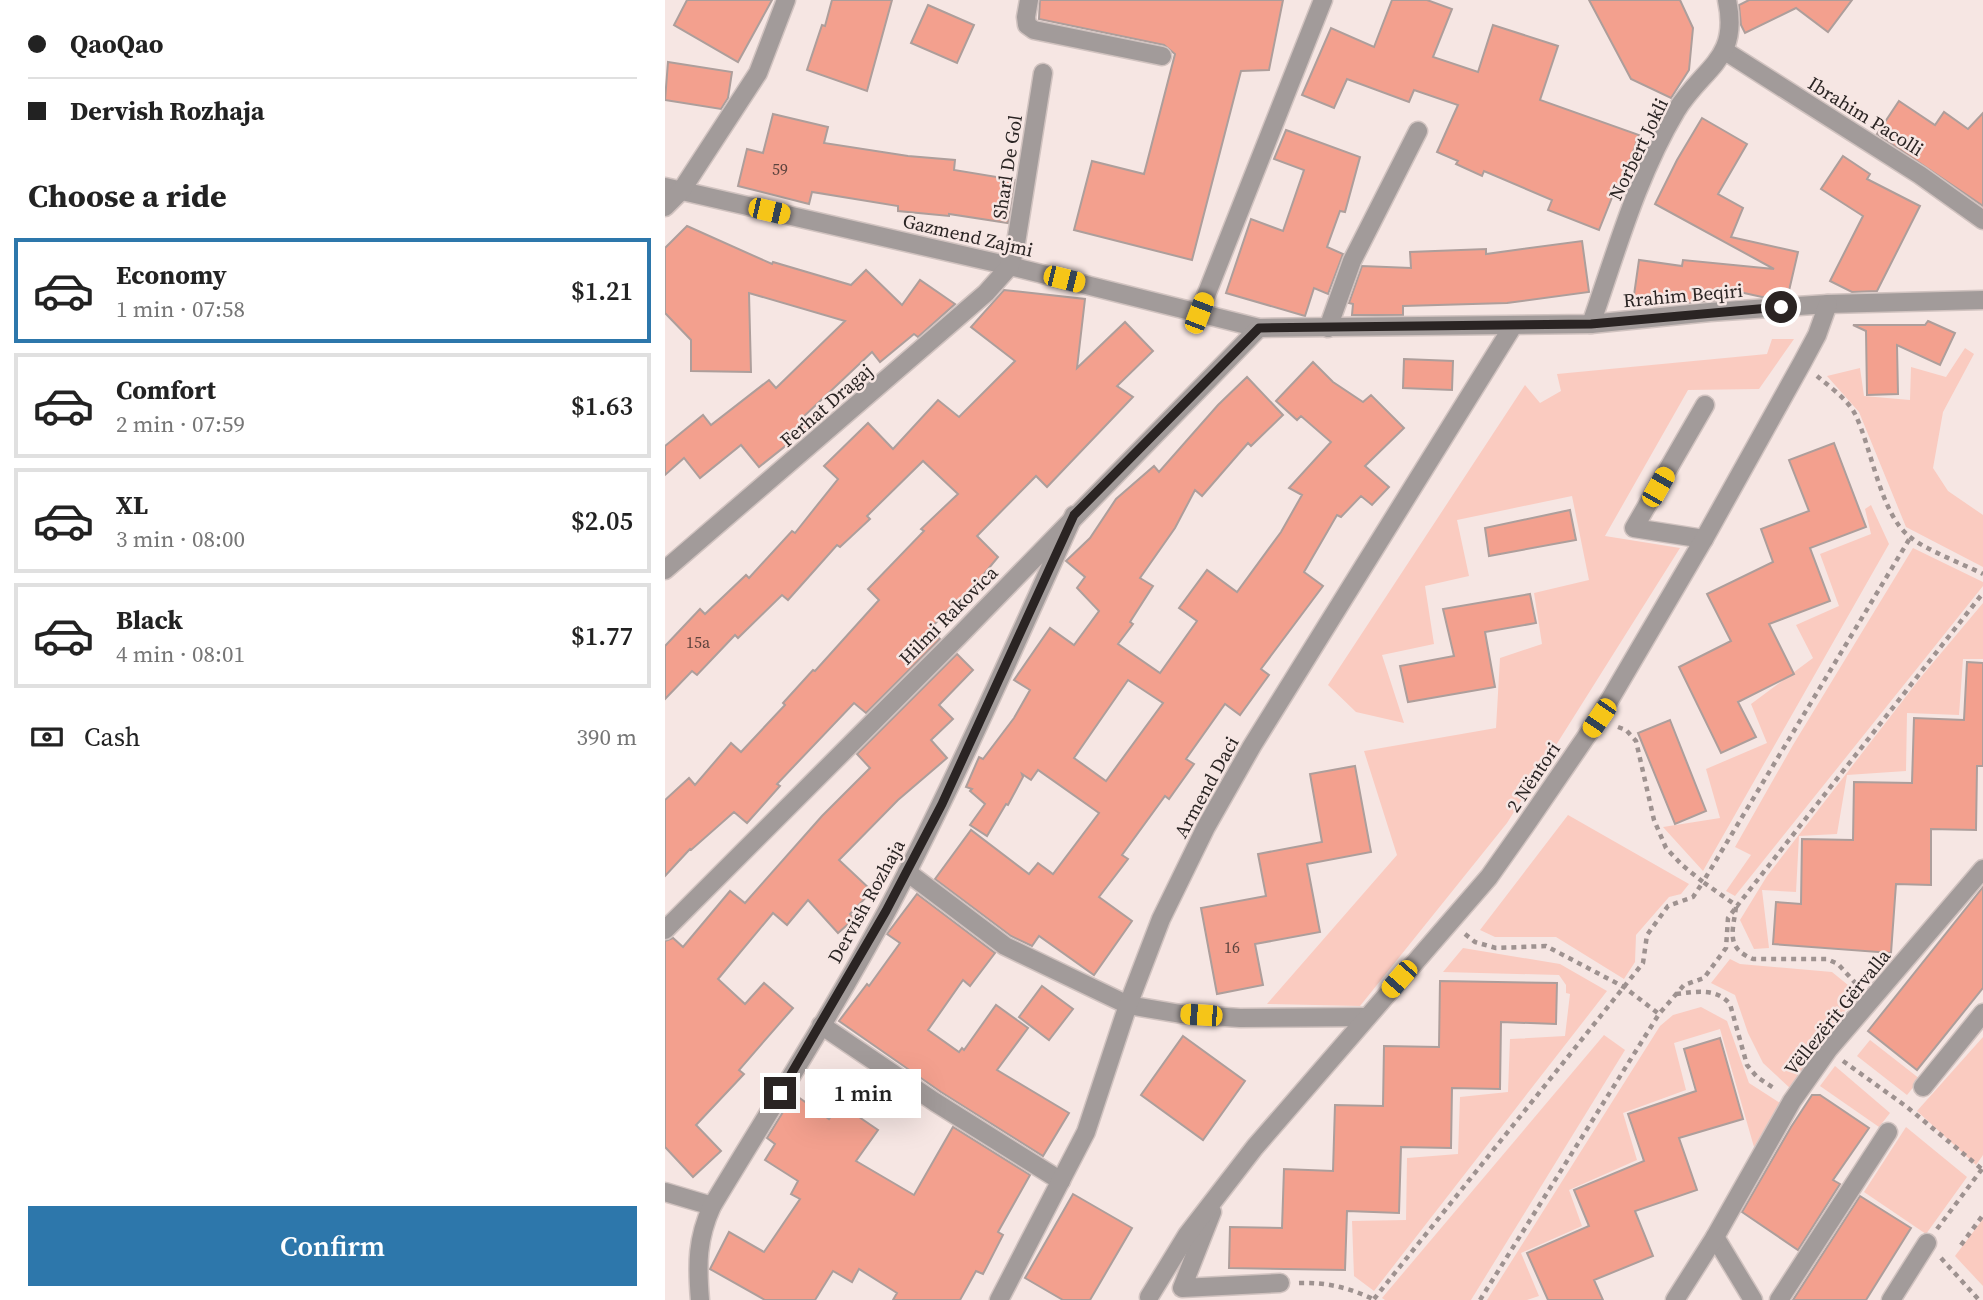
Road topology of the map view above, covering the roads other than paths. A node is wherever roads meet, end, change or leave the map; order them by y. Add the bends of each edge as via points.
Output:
1 (786, 0) edge
2 (1030, 0) edge
3 (1323, 0) edge
4 (1727, 0) edge
5 (1725, 51) junction
6 (1162, 56) dead end
7 (1043, 73) dead end
8 (1418, 131) dead end
9 (673, 189) edge
10 (665, 207) edge
11 (1983, 220) edge
12 (1010, 266) junction
13 (1983, 300) edge
14 (1828, 304) junction
15 (1199, 313) junction
16 (1591, 324) junction
17 (1513, 326) junction
18 (1259, 328) junction
19 (1328, 328) junction
20 (1705, 405) dead end
21 (1074, 515) junction
22 (1704, 539) junction
23 (665, 570) edge
24 (1983, 869) edge
25 (907, 872) junction
26 (665, 930) edge
27 (1129, 1005) junction
28 (1983, 1013) edge
29 (1366, 1017) junction
30 (821, 1025) junction
31 (1923, 1087) road end
32 (1888, 1132) road end
33 (1061, 1181) junction
34 (665, 1192) edge
35 (1220, 1193) junction
36 (712, 1206) junction
37 (1715, 1237) junction
38 (1927, 1243) road end
39 (1280, 1283) road end
40 (1149, 1297) dead end
41 (1747, 1297) edge
42 (701, 1300) edge
43 (999, 1300) edge
44 (1675, 1300) edge
45 (1779, 1300) edge
46 (1891, 1300) edge

1 - 9 street via 758,73
2 - 6 street via 1027,25 1034,30
3 - 15 street
4 - 5 street via 1730,33
5 - 11 street, Ibrahim Pacolli
5 - 16 street, Norbert Jokli via 1677,109 1654,154
7 - 12 street, Sharl De Gol
8 - 19 street via 1352,261
9 - 10 street
9 - 12 street, Gazmend Zajmi
12 - 15 street, Gazmend Zajmi
12 - 23 street, Ferhat Dragaj via 965,311
13 - 14 street, Rrahim Beqiri
14 - 16 street, Rrahim Beqiri
14 - 22 street, 2 Nëntori via 1817,335
15 - 18 street, Gazmend Zajmi
16 - 17 street, Rrahim Beqiri
17 - 19 street, Gazmend Zajmi
17 - 27 street, Armend Daci via 1245,758 1184,869
18 - 19 street, Gazmend Zajmi
18 - 21 street, Hilmi Rakovica
20 - 22 street via 1634,528
21 - 25 street, Dervish Rozhaja
21 - 26 street, Hilmi Rakovica
22 - 29 street, 2 Nëntori via 1599,718 1489,877
24 - 37 street, Vëllezërit Gërvalla via 1828,1050 1793,1101
25 - 27 street via 1005,946
25 - 30 street, Dervish Rozhaja
27 - 29 street via 1240,1018
27 - 33 street, Armend Daci via 1086,1132
28 - 31 street
29 - 35 street, 2 Nëntori
30 - 33 street
30 - 36 street, Dervish Rozhaja
32 - 45 street
33 - 43 street, Armend Daci
34 - 36 street
35 - 39 street, 2 Nëntori via 1182,1288
35 - 40 street, 2 Nëntori via 1187,1235
36 - 42 street, Dervish Rozhaja via 698,1255
37 - 41 street
37 - 44 street, Vëllezërit Gërvalla
38 - 46 street

